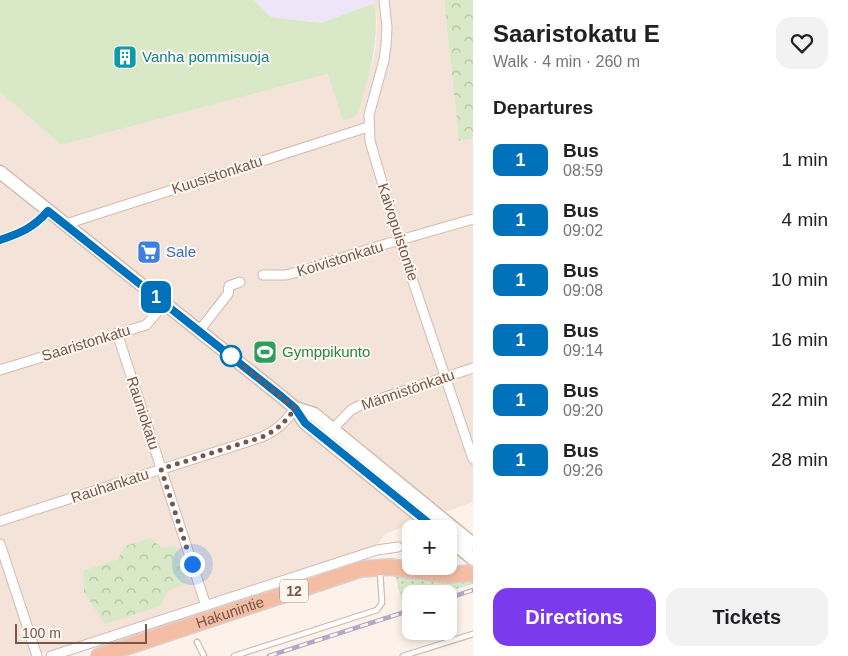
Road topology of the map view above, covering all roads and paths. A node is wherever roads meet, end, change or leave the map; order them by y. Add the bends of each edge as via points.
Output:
1 (384, 0) edge
2 (368, 127) junction
3 (0, 172) edge
4 (48, 211) junction
5 (473, 219) edge
6 (66, 224) junction
7 (0, 240) edge
8 (399, 240) junction
9 (263, 275) dead end
10 (240, 282) dead end
11 (165, 304) junction
12 (199, 331) junction
13 (117, 333) junction
14 (473, 368) edge
15 (0, 370) edge
16 (446, 377) junction
17 (295, 408) junction
18 (328, 434) junction
19 (473, 459) edge
20 (161, 469) junction
21 (426, 520) edge
22 (0, 521) edge
23 (0, 544) edge
24 (473, 544) edge
25 (457, 546) edge
26 (398, 547) dead end
27 (473, 559) edge
28 (473, 564) edge
29 (457, 565) edge
30 (402, 566) edge
31 (385, 567) junction
32 (473, 573) edge
33 (206, 606) junction
34 (473, 634) edge
35 (196, 642) dead end
36 (37, 656) edge
37 (51, 656) edge
38 (99, 656) edge
39 (204, 656) edge
40 (234, 656) edge
41 (403, 656) edge

1 - 2 street, Kaivopuistontie via 386,45
2 - 6 street, Kuusistonkatu
2 - 8 street, Kaivopuistontie via 373,155
3 - 4 main road
4 - 6 main road
4 - 7 street via 22,233
5 - 8 street, Koivistonkatu
6 - 11 main road
8 - 9 street, Koivistonkatu via 292,274
8 - 16 street, Kaivopuistontie
10 - 12 street via 229,286 228,294
11 - 12 main road
11 - 13 street, Saaristonkatu via 146,325
12 - 17 main road
13 - 15 street, Saaristonkatu
13 - 20 street, Rauniokatu
14 - 16 street, Männistönkatu
16 - 18 street, Männistönkatu via 361,405 351,410
16 - 19 street, Kaivopuistontie
17 - 18 main road via 305,423
17 - 20 street, Rauhankatu via 276,431
18 - 21 main road
18 - 24 main road
20 - 22 street, Rauhankatu
20 - 33 street, Rauniokatu
23 - 36 street
25 - 27 main road
26 - 33 street via 377,550
28 - 29 highway
30 - 31 highway, Hakunintie / 12
31 - 32 highway, Hakunintie / 12 via 448,575
31 - 38 highway, Hakunintie / 12 via 361,570
31 - 40 lane via 382,603 377,610
33 - 37 street
34 - 41 lane
35 - 39 lane

